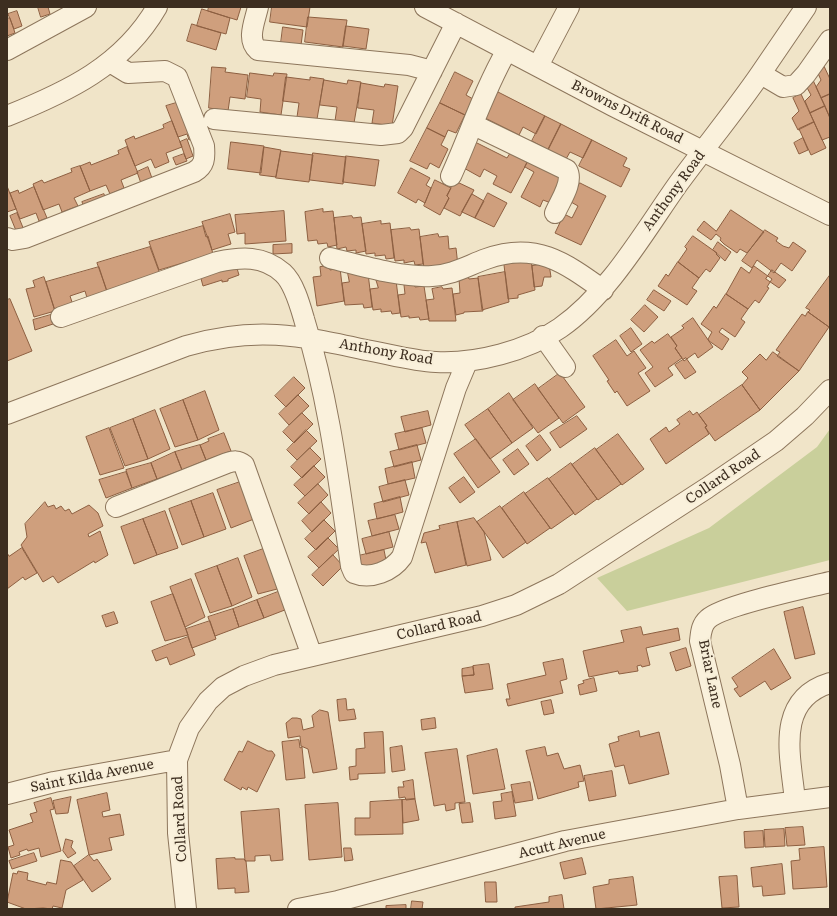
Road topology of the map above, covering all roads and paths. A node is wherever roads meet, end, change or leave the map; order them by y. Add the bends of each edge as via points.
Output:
1 (86, 7) edge
2 (157, 7) edge
3 (258, 7) edge
4 (425, 7) edge
5 (569, 7) edge
6 (806, 7) edge
7 (456, 23) junction
8 (830, 40) edge
9 (7, 50) edge
10 (507, 50) junction
11 (110, 62) junction
12 (538, 66) junction
13 (432, 71) junction
14 (760, 74) junction
15 (7, 116) edge
16 (214, 119) dead end
17 (474, 125) junction
18 (703, 150) junction
19 (451, 176) dead end
20 (555, 213) dead end
21 (830, 215) edge
22 (7, 238) edge
23 (330, 258) dead end
24 (603, 290) junction
25 (61, 317) dead end
26 (543, 336) junction
27 (310, 338) junction
28 (467, 362) junction
29 (566, 367) dead end
30 (830, 390) edge
31 (7, 414) edge
32 (116, 507) dead end
33 (830, 582) edge
34 (312, 656) junction
35 (830, 683) edge
36 (177, 760) junction
37 (7, 794) edge
38 (830, 797) edge
39 (795, 801) junction
40 (738, 809) junction
41 (338, 905) edge
42 (186, 909) edge
43 (298, 909) edge

1 - 9 street
2 - 11 street via 139,33
3 - 13 street via 252,38 254,47 258,50 409,64
4 - 7 street, Browns Drift Road
5 - 12 street
6 - 14 street, Anthony Road
7 - 10 street, Browns Drift Road
7 - 13 street
8 - 14 street via 796,85 783,87
10 - 12 street, Browns Drift Road
10 - 17 street via 492,77
11 - 15 street via 53,98
11 - 22 street via 128,73 165,71 177,77 204,146 203,164 194,172 25,238
12 - 18 street, Browns Drift Road
13 - 16 street via 403,128 398,133 390,135
14 - 18 street, Anthony Road
17 - 19 street
17 - 20 street via 567,170 570,178
18 - 21 street, Browns Drift Road
18 - 24 street, Anthony Road
23 - 24 street via 405,274 430,276 448,274 502,253 517,251 541,254 571,268
24 - 26 street, Anthony Road via 560,328
25 - 27 street via 217,262 241,257 254,258 267,262 283,273 298,301
26 - 28 street, Anthony Road via 522,347
26 - 29 street
27 - 28 street, Anthony Road via 411,359
27 - 28 street via 337,471 351,566 354,573 359,576 391,569 402,557 456,388
27 - 31 street, Anthony Road via 262,333 206,340
30 - 34 street, Collard Road via 776,441 559,584 516,605 482,616
32 - 34 street via 235,460 244,465
33 - 40 street, Briar Lane via 729,608 709,618 702,628 702,648 729,757
34 - 36 street, Collard Road via 274,665 223,687 198,713 189,728
35 - 39 street via 804,699 790,722
36 - 37 street, Saint Kilda Avenue via 54,782
36 - 42 street, Collard Road via 178,833
38 - 39 street, Acutt Avenue
39 - 40 street, Acutt Avenue
40 - 41 street, Acutt Avenue via 565,841
41 - 43 street, Acutt Avenue

